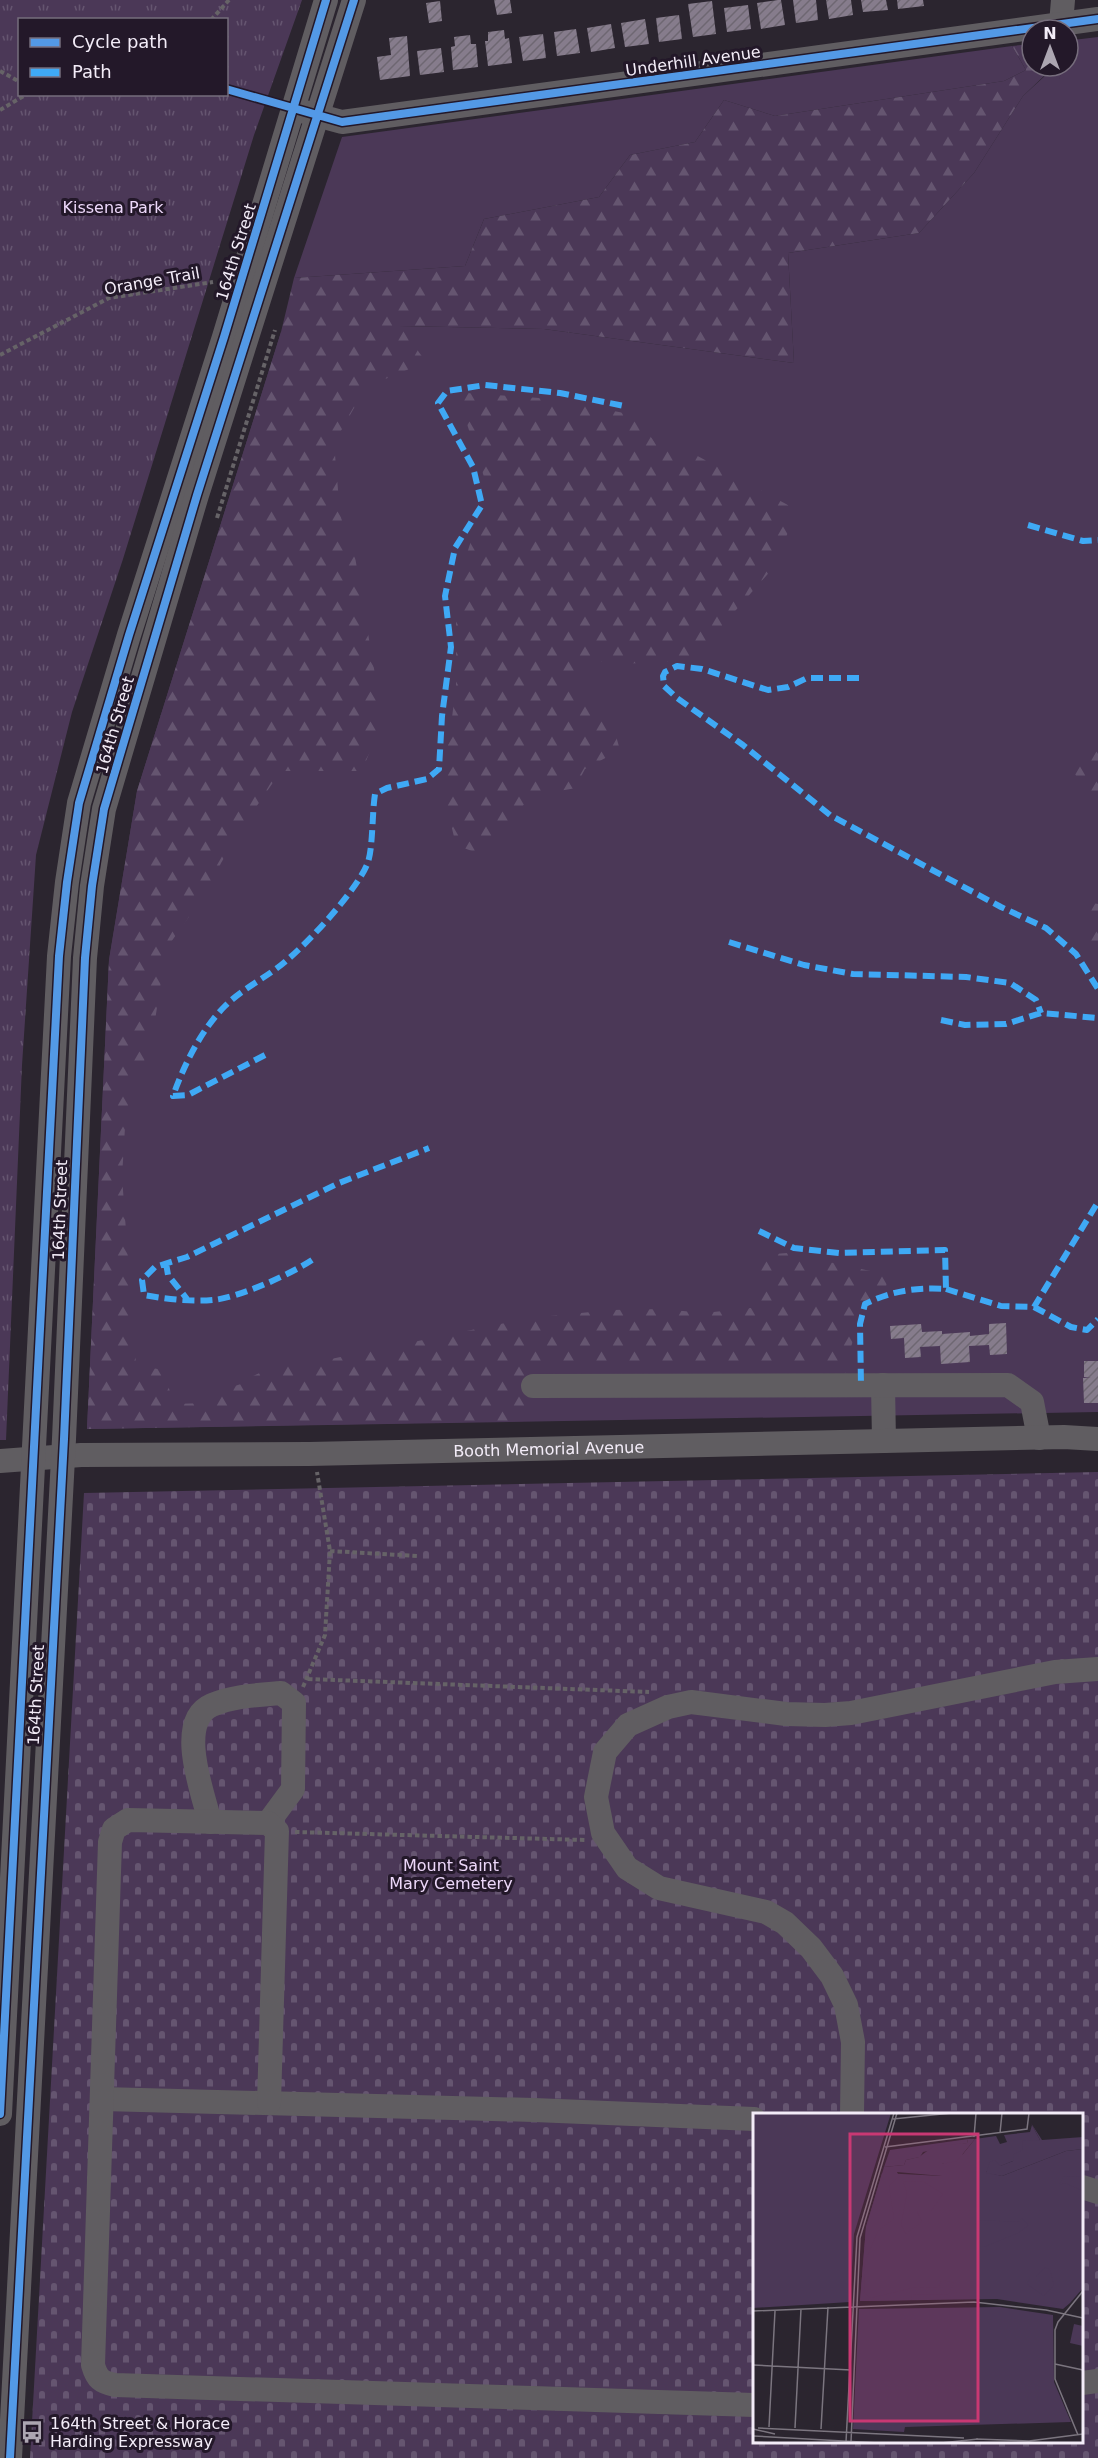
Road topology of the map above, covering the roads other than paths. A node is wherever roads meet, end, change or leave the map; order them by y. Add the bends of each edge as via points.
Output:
1 (326, 0) edge
2 (354, 0) edge
3 (1063, 0) edge
4 (1062, 18) edge
5 (1098, 19) edge
6 (1080, 21) edge
7 (1020, 30) edge
8 (294, 109) junction
9 (318, 116) junction
10 (883, 1385) junction
11 (533, 1386) dead end
12 (1039, 1438) junction
13 (1098, 1439) edge
14 (884, 1441) junction
15 (62, 1456) junction
16 (33, 1458) junction
17 (0, 1461) edge
18 (1098, 1669) edge
19 (210, 1822) junction
20 (272, 1827) junction
21 (3, 2020) edge
22 (32, 2022) junction
23 (102, 2099) junction
24 (269, 2103) junction
25 (852, 2113) edge
26 (0, 2114) edge
27 (753, 2119) edge
28 (1083, 2187) edge
29 (1098, 2192) edge
30 (1098, 2381) edge
31 (1083, 2383) edge
32 (753, 2404) edge
33 (10, 2458) edge

1 - 8 street, 164th Street
2 - 9 street, 164th Street
3 - 4 street
5 - 6 street, Underhill Avenue
7 - 9 street, Underhill Avenue via 342,122
8 - 9 street, Underhill Avenue
8 - 16 street, 164th Street via 80,803 59,956
9 - 15 street, 164th Street via 197,495 105,809 85,958
10 - 11 street
10 - 12 street via 1008,1385 1032,1402
10 - 14 street
12 - 13 street, Booth Memorial Avenue
12 - 14 street, Booth Memorial Avenue
14 - 15 street, Booth Memorial Avenue
15 - 16 street, Booth Memorial Avenue
15 - 22 street, 164th Street
16 - 17 street, Booth Memorial Avenue
16 - 21 street, 164th Street
18 - 25 street via 1055,1672 834,1715 786,1714 691,1702 668,1707 628,1725 605,1752 596,1797 603,1833 627,1868 659,1887 766,1912 785,1923 811,1948 832,1976 846,2005 853,2042
19 - 20 street
19 - 20 street via 192,1746 193,1726 199,1715 210,1706 246,1696 281,1693 294,1703 293,1789
19 - 23 street via 128,1820 114,1829 110,1842
20 - 24 street
21 - 22 street
21 - 26 street, 164th Street
22 - 33 street, 164th Street
23 - 24 street
23 - 32 street via 93,2366 103,2382
24 - 27 street
28 - 29 street
30 - 31 street

